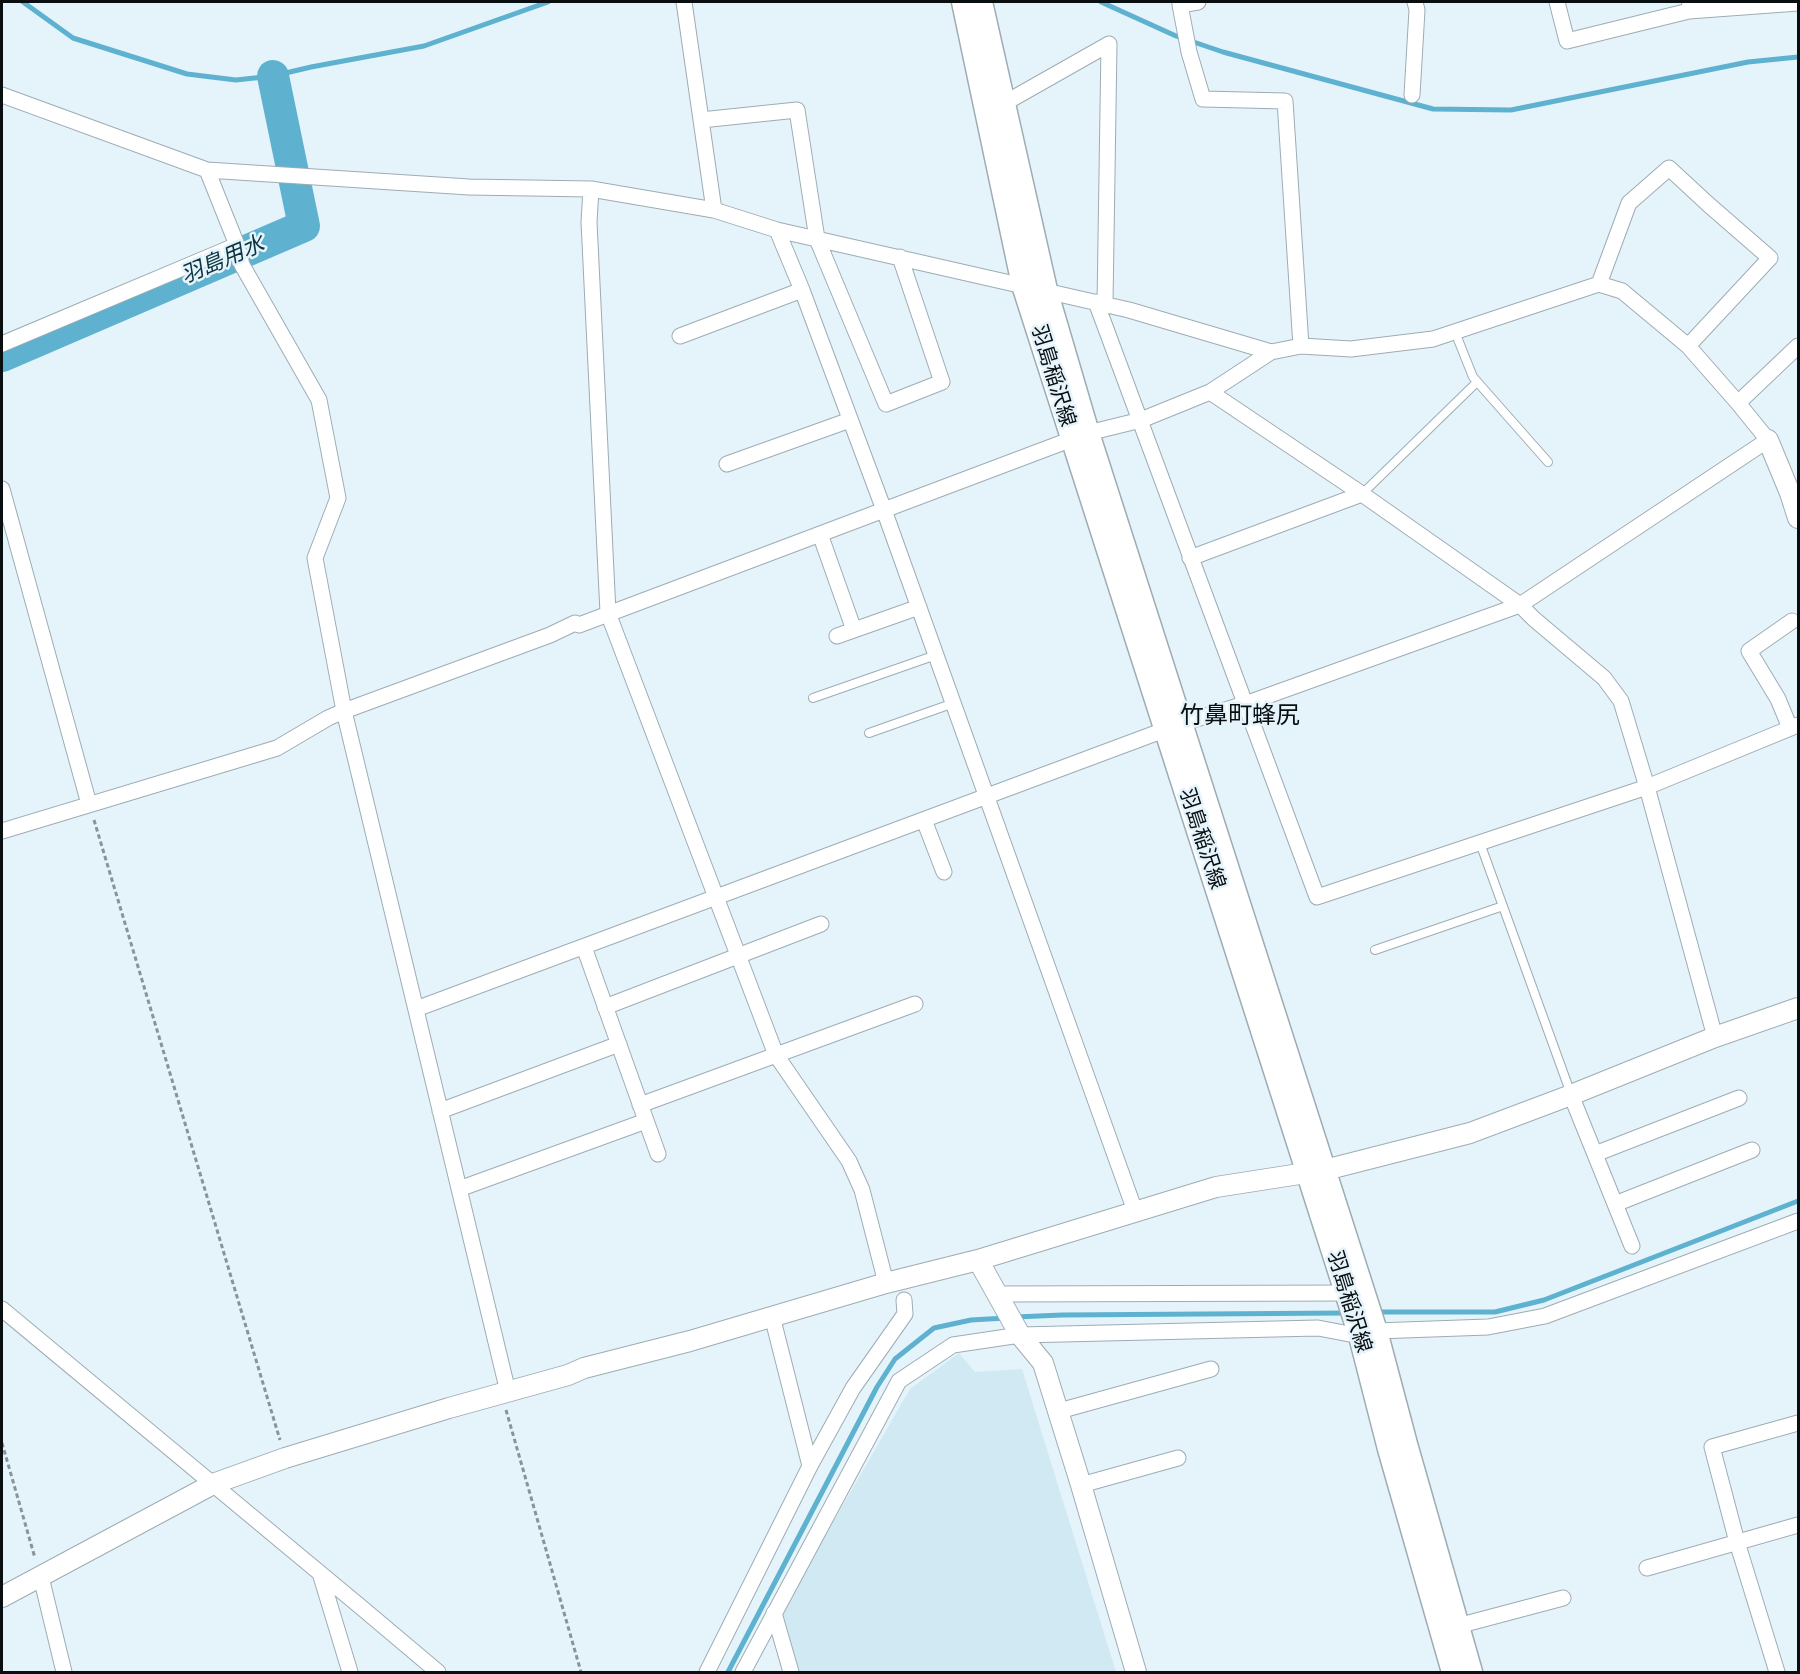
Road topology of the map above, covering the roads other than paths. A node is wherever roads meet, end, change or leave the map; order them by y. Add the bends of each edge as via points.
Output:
1 (684, 2) edge
2 (963, 2) edge
3 (981, 2) edge
4 (1198, 2) edge
5 (1415, 2) edge
6 (1557, 2) edge
7 (1180, 3) edge
8 (1798, 3) edge
9 (1690, 6) edge
10 (2, 95) edge
11 (1412, 95) dead end
12 (1003, 104) junction
13 (701, 120) junction
14 (207, 170) junction
15 (591, 189) junction
16 (714, 210) junction
17 (777, 230) junction
18 (817, 239) junction
19 (237, 245) junction
20 (900, 257) junction
21 (1599, 284) junction
22 (1023, 285) junction
23 (802, 290) junction
24 (1046, 290) junction
25 (1101, 303) junction
26 (1455, 332) junction
27 (680, 336) dead end
28 (2, 344) edge
29 (1301, 346) junction
30 (1688, 346) junction
31 (1798, 346) edge
32 (1271, 352) junction
33 (1477, 382) junction
34 (1210, 392) junction
35 (1738, 403) junction
36 (850, 420) junction
37 (1141, 420) junction
38 (1080, 436) junction
39 (1768, 440) junction
40 (1548, 462) dead end
41 (727, 464) dead end
42 (2, 489) edge
43 (1362, 494) junction
44 (884, 510) junction
45 (1798, 519) edge
46 (820, 534) junction
47 (1190, 558) junction
48 (1520, 605) junction
49 (919, 607) junction
50 (608, 613) junction
51 (1792, 621) dead end
52 (854, 630) junction
53 (837, 636) dead end
54 (936, 655) junction
55 (813, 698) dead end
56 (954, 703) junction
57 (1245, 704) junction
58 (344, 711) junction
59 (1174, 726) junction
60 (1794, 726) edge
61 (869, 733) dead end
62 (1647, 787) junction
63 (988, 796) junction
64 (89, 804) junction
65 (924, 820) junction
66 (2, 831) edge
67 (1480, 843) junction
68 (944, 872) dead end
69 (717, 897) junction
70 (1503, 906) junction
71 (821, 924) dead end
72 (584, 947) junction
73 (1375, 950) dead end
74 (738, 956) junction
75 (915, 1004) dead end
76 (605, 1007) junction
77 (1798, 1008) edge
78 (416, 1009) junction
79 (1715, 1037) junction
80 (619, 1044) junction
81 (776, 1055) junction
82 (1571, 1095) junction
83 (1739, 1098) dead end
84 (640, 1105) junction
85 (440, 1111) junction
86 (646, 1120) junction
87 (1752, 1150) dead end
88 (658, 1154) dead end
89 (1595, 1154) junction
90 (1317, 1171) junction
91 (459, 1189) junction
92 (1615, 1204) junction
93 (1136, 1211) junction
94 (1798, 1221) edge
95 (1632, 1246) dead end
96 (978, 1260) junction
97 (886, 1283) junction
98 (904, 1300) dead end
99 (2, 1309) edge
100 (1361, 1313) junction
101 (772, 1316) junction
102 (1009, 1316) junction
103 (1211, 1369) dead end
104 (504, 1393) junction
105 (1059, 1411) junction
106 (1798, 1423) edge
107 (1178, 1458) dead end
108 (810, 1466) junction
109 (213, 1484) junction
110 (1082, 1485) junction
111 (1798, 1525) edge
112 (1737, 1542) junction
113 (1647, 1568) dead end
114 (320, 1573) junction
115 (41, 1577) junction
116 (2, 1597) edge
117 (1563, 1598) dead end
118 (774, 1613) junction
119 (1449, 1628) junction
120 (64, 1672) edge
121 (350, 1672) edge
122 (438, 1672) edge
123 (707, 1672) edge
124 (743, 1672) edge
125 (791, 1672) edge
126 (1136, 1672) edge
127 (1453, 1672) edge
128 (1471, 1672) edge
129 (1777, 1672) edge

1 - 13 street
2 - 22 main road, 羽島稲沢線
3 - 12 main road, 羽島稲沢線
4 - 7 street
5 - 11 street
6 - 9 street via 1567,41
7 - 29 street via 1203,99 1285,100
8 - 9 street
10 - 14 street
12 - 24 main road, 羽島稲沢線
12 - 25 street via 1109,44
13 - 16 street
13 - 18 street via 797,110
14 - 15 street via 469,187
14 - 19 street
15 - 16 street
15 - 50 street
16 - 17 street
17 - 18 street
17 - 23 street
18 - 20 street
18 - 20 street via 886,404 942,382
19 - 28 street
19 - 58 street via 242,265 320,400 338,498 315,558
20 - 22 street
21 - 26 street
21 - 30 street via 1622,291
21 - 30 street via 1629,203 1669,168 1770,258
22 - 24 street
22 - 38 main road, 羽島稲沢線
23 - 27 street
23 - 36 street
24 - 25 street
24 - 38 main road, 羽島稲沢線
25 - 32 street
25 - 37 street
26 - 29 street via 1433,339 1351,349
26 - 33 lane
29 - 32 street
30 - 35 street
31 - 35 street
32 - 34 street
33 - 40 lane
33 - 43 lane
34 - 37 street
34 - 43 street
35 - 39 street
36 - 41 street
36 - 44 street
37 - 38 street
37 - 47 street
38 - 44 street
38 - 59 main road, 羽島稲沢線
39 - 45 street
39 - 48 street
42 - 64 street
43 - 47 street
43 - 48 street
44 - 46 street
44 - 49 street
46 - 50 street
46 - 52 street
47 - 57 street
48 - 57 street
48 - 62 street via 1604,678 1621,701
49 - 52 street
49 - 54 street
50 - 58 street
50 - 69 street
51 - 60 street via 1749,651
52 - 53 street
54 - 55 lane
54 - 56 street
56 - 61 lane
56 - 63 street
57 - 59 street
57 - 67 street via 1317,897
58 - 64 street via 277,748
58 - 78 street
59 - 63 street
59 - 90 main road, 羽島稲沢線
60 - 62 street
62 - 67 street
62 - 79 street
63 - 65 street
63 - 93 street
64 - 66 street
65 - 68 street
65 - 69 street
67 - 70 lane
69 - 72 street
69 - 74 street
70 - 73 lane
70 - 82 lane
71 - 74 street
72 - 76 street
72 - 78 street
74 - 76 street
74 - 81 street
75 - 81 street
76 - 80 street
77 - 79 street
78 - 85 street
79 - 82 street
80 - 84 street
80 - 85 street
81 - 84 street
81 - 97 street via 849,1161 862,1190
82 - 89 street
82 - 90 street via 1470,1133
83 - 89 street
84 - 86 street
85 - 91 street
86 - 88 street
86 - 91 street
87 - 92 street
89 - 92 street
90 - 93 street via 1216,1187
90 - 100 main road, 羽島稲沢線
91 - 104 street
92 - 95 street
93 - 96 street
94 - 100 street via 1545,1316 1488,1327
96 - 97 street
96 - 102 street
97 - 101 street
98 - 108 street via 905,1314 853,1388
99 - 109 street
100 - 102 street
100 - 102 street via 1318,1328
100 - 119 main road, 羽島稲沢線
101 - 104 street
101 - 108 street
102 - 105 street via 1043,1363
102 - 118 street via 953,1345 899,1381
103 - 105 street
104 - 109 street via 285,1458
105 - 110 street
106 - 112 street via 1712,1447
107 - 110 street
108 - 123 street
109 - 114 street
109 - 115 street
110 - 126 street
111 - 112 street
112 - 113 street
112 - 129 street
114 - 121 street
114 - 122 street
115 - 116 street
115 - 120 street
117 - 119 street
118 - 124 street
118 - 125 street
119 - 127 main road, 羽島稲沢線
119 - 128 main road, 羽島稲沢線

